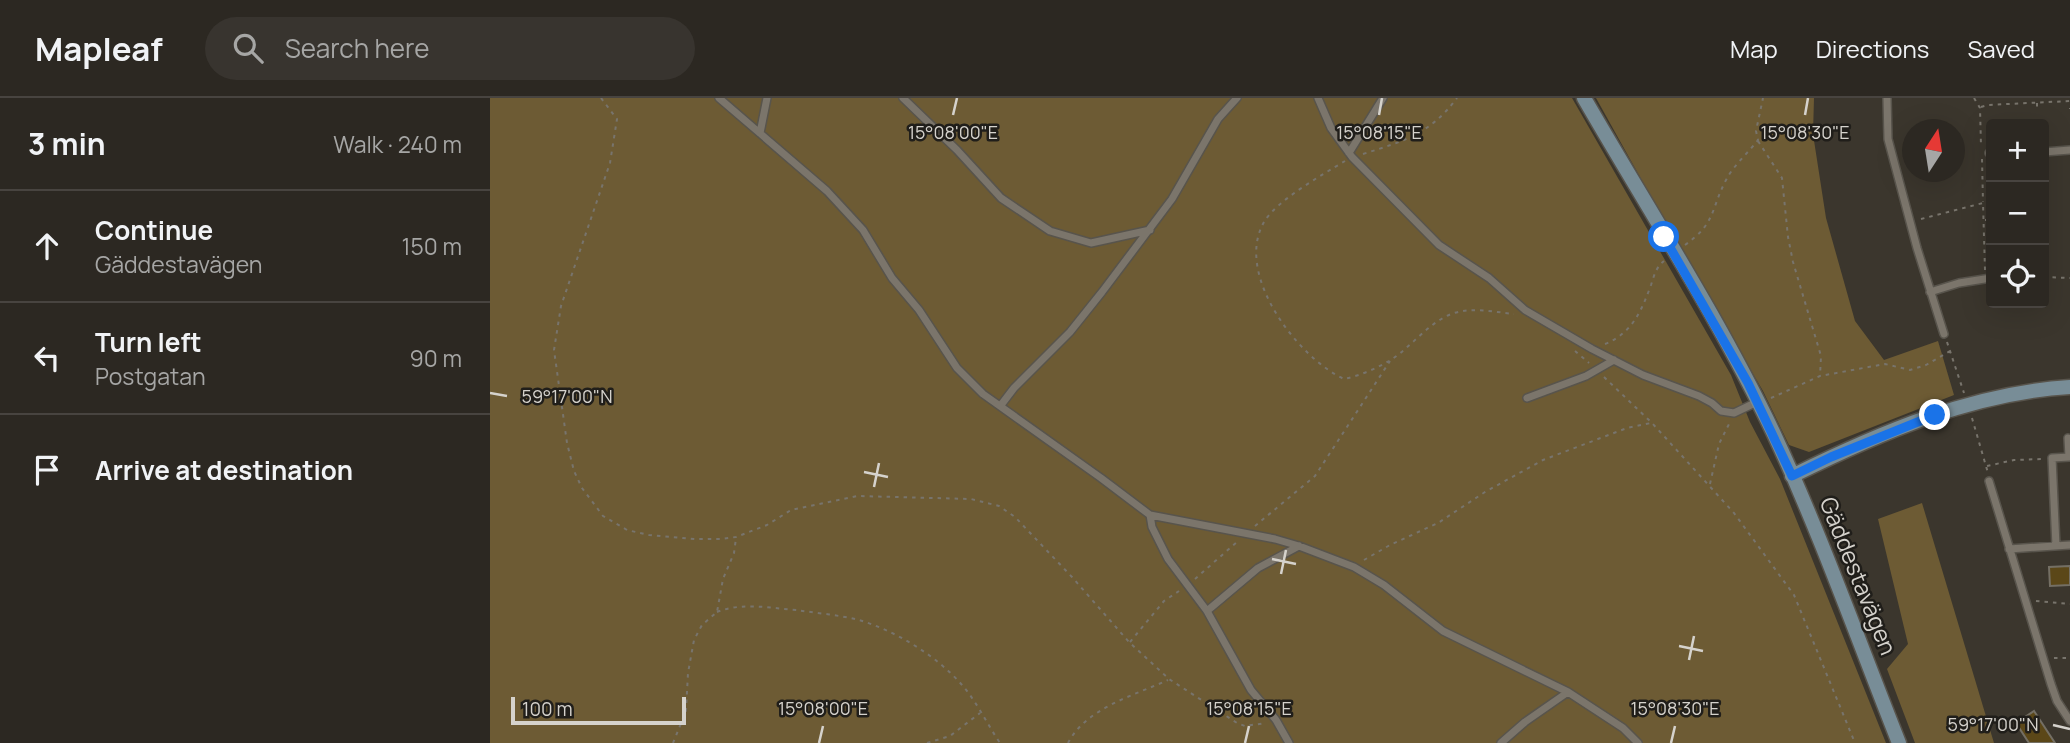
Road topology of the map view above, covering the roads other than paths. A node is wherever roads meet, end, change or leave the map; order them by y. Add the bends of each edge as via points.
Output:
1 (719, 98) edge
2 (767, 98) edge
3 (903, 98) edge
4 (1237, 98) edge
5 (1318, 98) edge
6 (1383, 98) edge
7 (1584, 98) edge
8 (1887, 98) edge
9 (760, 133) junction
10 (2070, 150) edge
11 (2049, 152) edge
12 (1350, 155) junction
13 (1150, 230) junction
14 (1986, 279) edge
15 (1930, 292) junction
16 (1944, 334) road end
17 (1614, 360) junction
18 (2070, 387) edge
19 (1527, 398) dead end
20 (1757, 402) junction
21 (1001, 405) junction
22 (2068, 439) dead end
23 (2069, 457) edge
24 (1792, 476) junction
25 (1989, 481) dead end
26 (1150, 515) junction
27 (2070, 545) edge
28 (1299, 546) junction
29 (2056, 546) junction
30 (2009, 549) junction
31 (1207, 611) junction
32 (1568, 692) junction
33 (2070, 721) edge
34 (1289, 743) edge
35 (1501, 743) edge
36 (1638, 743) edge
37 (1899, 743) edge

1 - 9 lane
2 - 9 lane
3 - 13 lane via 1001,198 1050,231 1091,243
4 - 13 lane via 1218,118
5 - 12 lane
6 - 12 lane
7 - 20 street, Gäddestavägen
8 - 15 lane via 1888,139
9 - 21 lane via 827,191 863,230 957,368 982,394
10 - 11 lane
12 - 17 lane via 1439,245 1489,278 1525,310
13 - 21 lane via 1070,332
14 - 15 lane
15 - 16 lane
17 - 19 lane
17 - 20 lane via 1699,396 1721,411 1738,412
18 - 24 street via 1994,397 1945,411
20 - 24 street, Gäddestavägen
21 - 26 lane
22 - 23 lane
23 - 29 lane via 2053,458
24 - 37 street, Gäddestavägen
25 - 30 lane
26 - 28 lane
26 - 31 lane via 1168,559
27 - 29 lane
28 - 31 lane via 1258,568
28 - 32 lane via 1354,566 1443,631
29 - 30 lane
30 - 33 lane via 2057,701
31 - 34 lane via 1251,690
32 - 35 lane
32 - 36 lane via 1623,727

